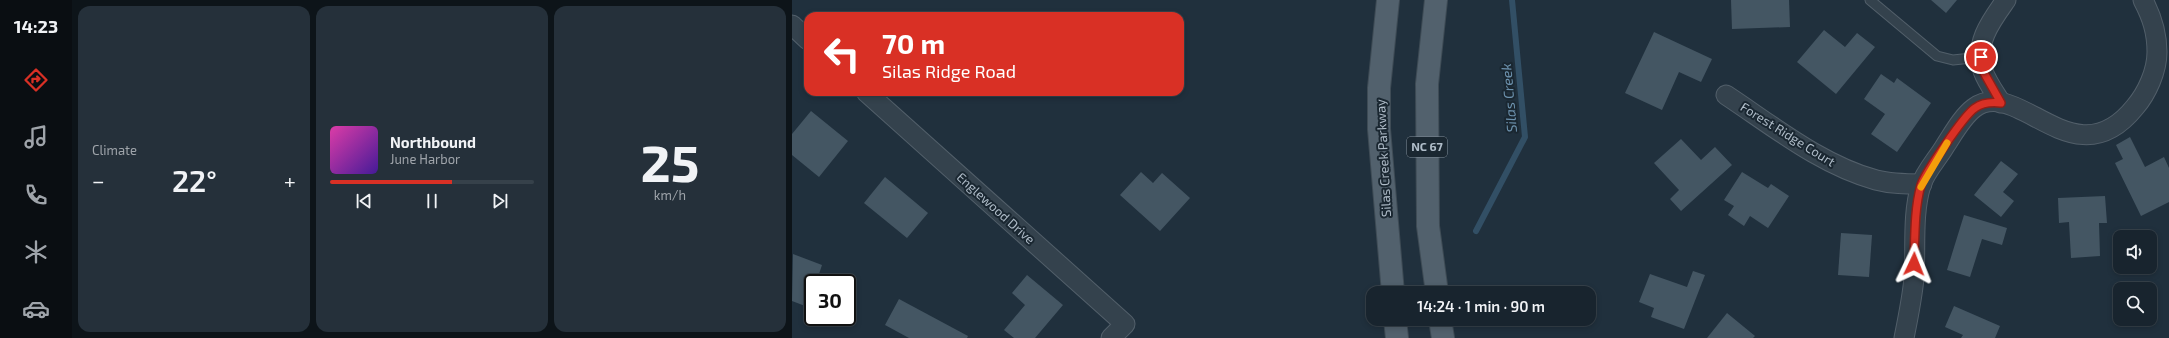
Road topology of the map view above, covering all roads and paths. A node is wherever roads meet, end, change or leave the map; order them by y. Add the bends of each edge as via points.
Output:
1 (1388, 0) edge
2 (1436, 0) edge
3 (1870, 0) edge
4 (2006, 0) edge
5 (2143, 0) edge
6 (792, 25) edge
7 (804, 36) edge
8 (1981, 57) junction
9 (1726, 95) dead end
10 (870, 96) edge
11 (2001, 103) junction
12 (1922, 184) junction
13 (1392, 286) edge
14 (1436, 286) edge
15 (1396, 326) edge
16 (1441, 326) edge
17 (1111, 338) edge
18 (1397, 338) edge
19 (1443, 338) edge
20 (1904, 338) edge

1 - 13 main road, Silas Creek Parkway via 1379,88 1379,129
2 - 14 main road, NC 67 via 1427,84 1428,226
3 - 8 lane via 1937,56 1953,60
4 - 8 street via 1986,28
5 - 11 street via 2156,35 2157,54 2150,82 2142,99 2115,125 2099,133 2070,134 2029,112
6 - 7 street
8 - 11 street via 1983,71
9 - 12 street, Forest Ridge Court via 1840,166 1875,180 1893,184
10 - 17 street, Englewood Drive via 1125,324
11 - 12 street via 1983,104 1968,114 1951,136
12 - 20 street via 1916,222 1911,306
15 - 18 main road
16 - 19 main road

